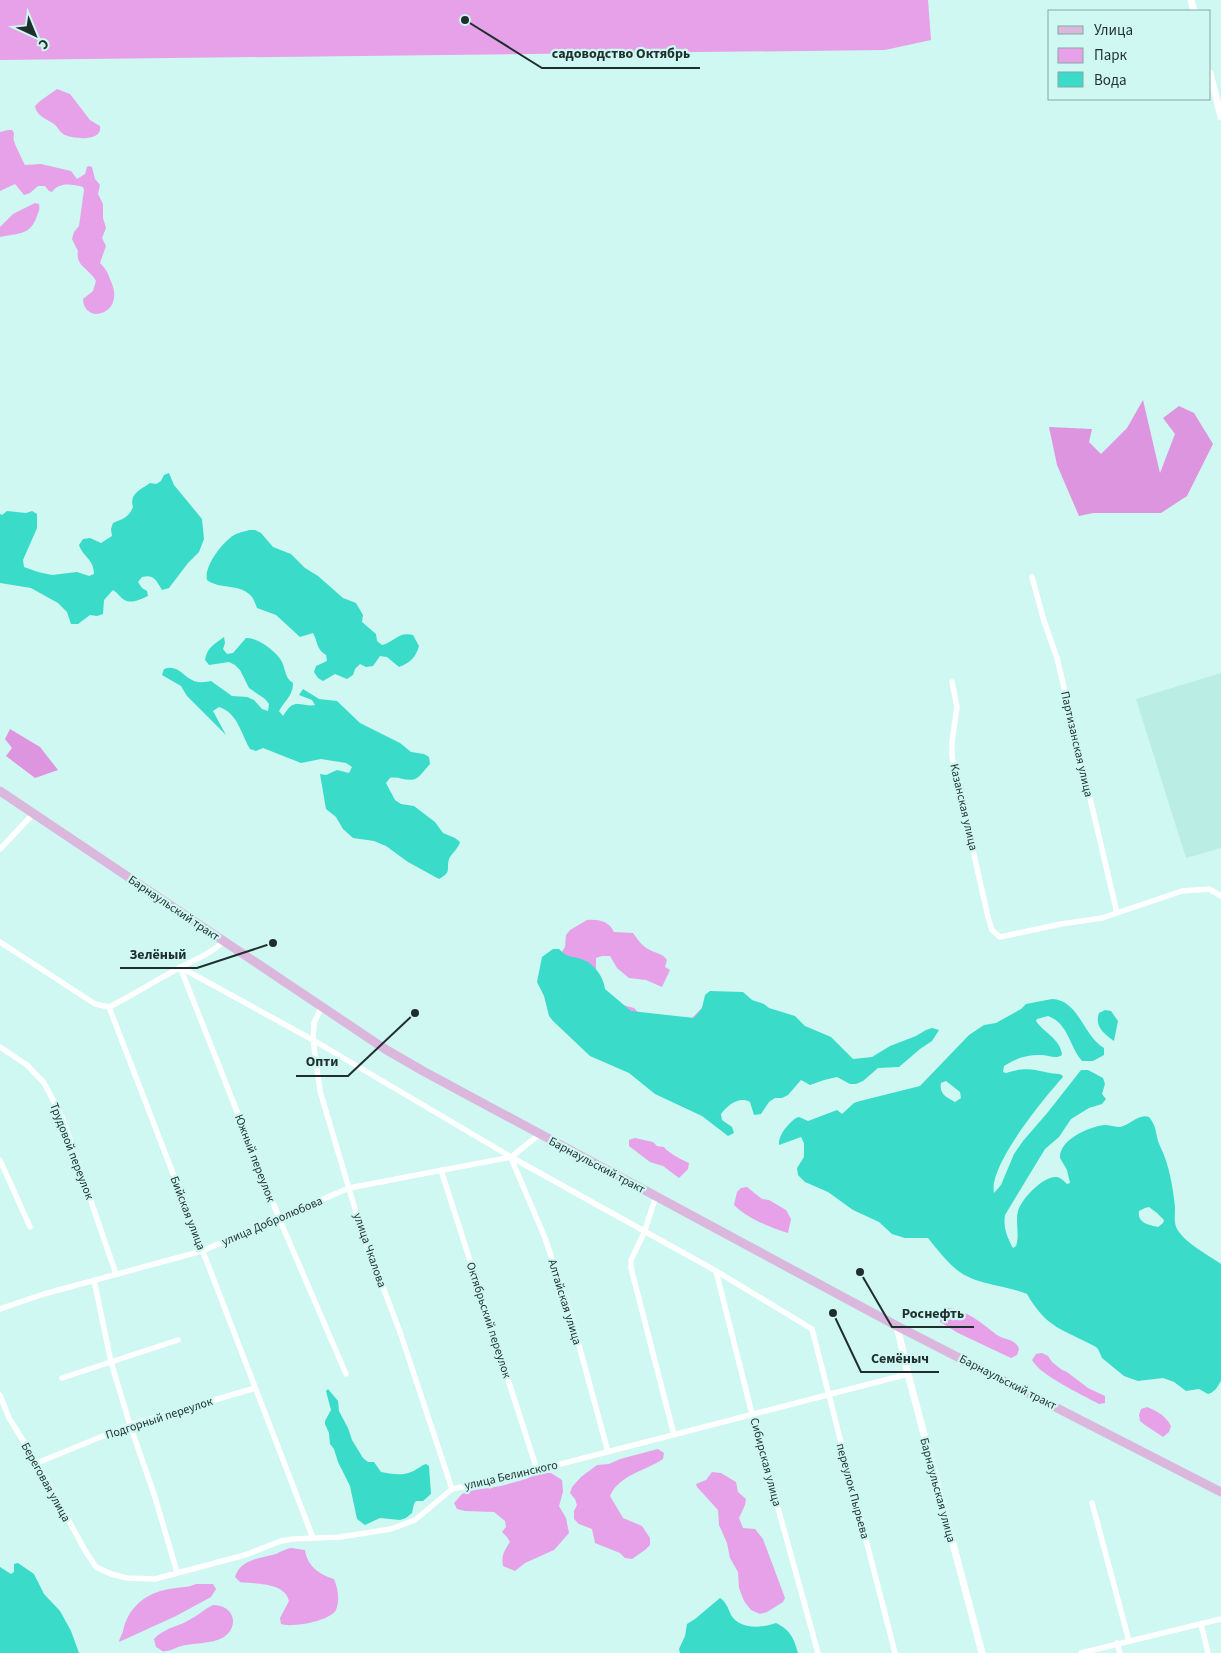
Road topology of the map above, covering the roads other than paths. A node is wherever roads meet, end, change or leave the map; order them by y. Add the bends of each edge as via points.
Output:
1 (1211, 77) edge
2 (1221, 117) edge
3 (1032, 577) dead end
4 (952, 682) dead end
5 (0, 791) edge
6 (34, 814) junction
7 (0, 849) edge
8 (1221, 896) edge
9 (1117, 913) junction
10 (224, 941) junction
11 (0, 942) edge
12 (180, 967) junction
13 (322, 1006) junction
14 (109, 1007) junction
15 (313, 1040) junction
16 (0, 1047) edge
17 (540, 1134) junction
18 (510, 1157) junction
19 (0, 1160) edge
20 (441, 1170) junction
21 (349, 1188) junction
22 (656, 1196) junction
23 (278, 1218) junction
24 (30, 1227) dead end
25 (644, 1233) junction
26 (202, 1251) junction
27 (716, 1271) junction
28 (116, 1274) junction
29 (94, 1280) junction
30 (0, 1309) edge
31 (897, 1326) junction
32 (178, 1340) dead end
33 (111, 1362) junction
34 (346, 1374) dead end
35 (908, 1374) junction
36 (62, 1378) dead end
37 (255, 1388) junction
38 (828, 1394) junction
39 (0, 1395) edge
40 (752, 1414) junction
41 (130, 1425) junction
42 (674, 1435) junction
43 (608, 1452) junction
44 (37, 1463) junction
45 (537, 1470) junction
46 (452, 1489) junction
47 (1221, 1492) edge
48 (1092, 1503) dead end
49 (313, 1538) junction
50 (96, 1567) joint
51 (177, 1572) junction
52 (1221, 1619) edge
53 (1201, 1624) junction
54 (1129, 1641) junction
55 (1117, 1644) junction
56 (818, 1653) edge
57 (895, 1653) edge
58 (982, 1653) edge
59 (1081, 1653) edge
60 (1120, 1653) edge
61 (1208, 1653) edge

1 - 2 street
3 - 9 street, Партизанская улица via 1057,658
4 - 9 street, Казанская улица via 956,706 952,757 992,930 1000,937
5 - 6 main road, Барнаульский тракт
6 - 7 street
6 - 10 main road, Барнаульский тракт
8 - 9 street via 1209,889 1182,891
10 - 12 street via 213,951
10 - 13 main road, Барнаульский тракт
11 - 14 street via 95,1004
12 - 14 street
12 - 15 street
12 - 23 street, Южный переулок
13 - 15 street, улица Чкалова via 314,1022
13 - 17 main road, Барнаульский тракт via 415,1067
14 - 26 street, Бийская улица
15 - 18 street
15 - 21 street, улица Чкалова via 320,1091
16 - 28 street, Трудовой переулок via 27,1065 44,1083 62,1117
17 - 18 street, улица Добролюбова
17 - 22 main road, Барнаульский тракт
18 - 20 street, улица Добролюбова
18 - 25 street
18 - 43 street, Алтайская улица via 545,1238 567,1302
19 - 24 street
20 - 21 street, улица Добролюбова
20 - 45 street, Октябрьский переулок
21 - 23 street, улица Добролюбова
21 - 46 street, улица Чкалова
22 - 25 street
22 - 31 main road, Барнаульский тракт
23 - 26 street, улица Добролюбова
23 - 34 street, Южный переулок
25 - 27 street
25 - 42 street via 631,1260 631,1268
26 - 28 street, улица Добролюбова
26 - 37 street, Бийская улица
27 - 38 street, переулок Пырьева via 812,1328
27 - 40 street, Сибирская улица
28 - 29 street, улица Добролюбова
29 - 30 street, улица Добролюбова
29 - 33 street
31 - 35 street, Барнаульская улица
31 - 47 main road, Барнаульский тракт
32 - 33 street
33 - 36 street
33 - 41 street
35 - 38 street, улица Белинского
35 - 58 street, Барнаульская улица
37 - 41 street, Подгорный переулок
37 - 49 street, Бийская улица
38 - 40 street, улица Белинского
38 - 57 street, переулок Пырьева
39 - 44 street, Береговая улица via 9,1418
40 - 42 street, улица Белинского
40 - 56 street, Сибирская улица
41 - 44 street, Подгорный переулок
41 - 51 street
42 - 43 street, улица Белинского
43 - 45 street, улица Белинского
44 - 50 street, Береговая улица
45 - 46 street, улица Белинского
46 - 49 street, улица Белинского via 407,1524 340,1537
48 - 54 street
49 - 51 street, улица Белинского via 281,1541 245,1555
50 - 51 street, улица Белинского via 119,1576 155,1579
52 - 53 street
53 - 54 street
53 - 61 street
54 - 55 street
55 - 59 street
55 - 60 street

